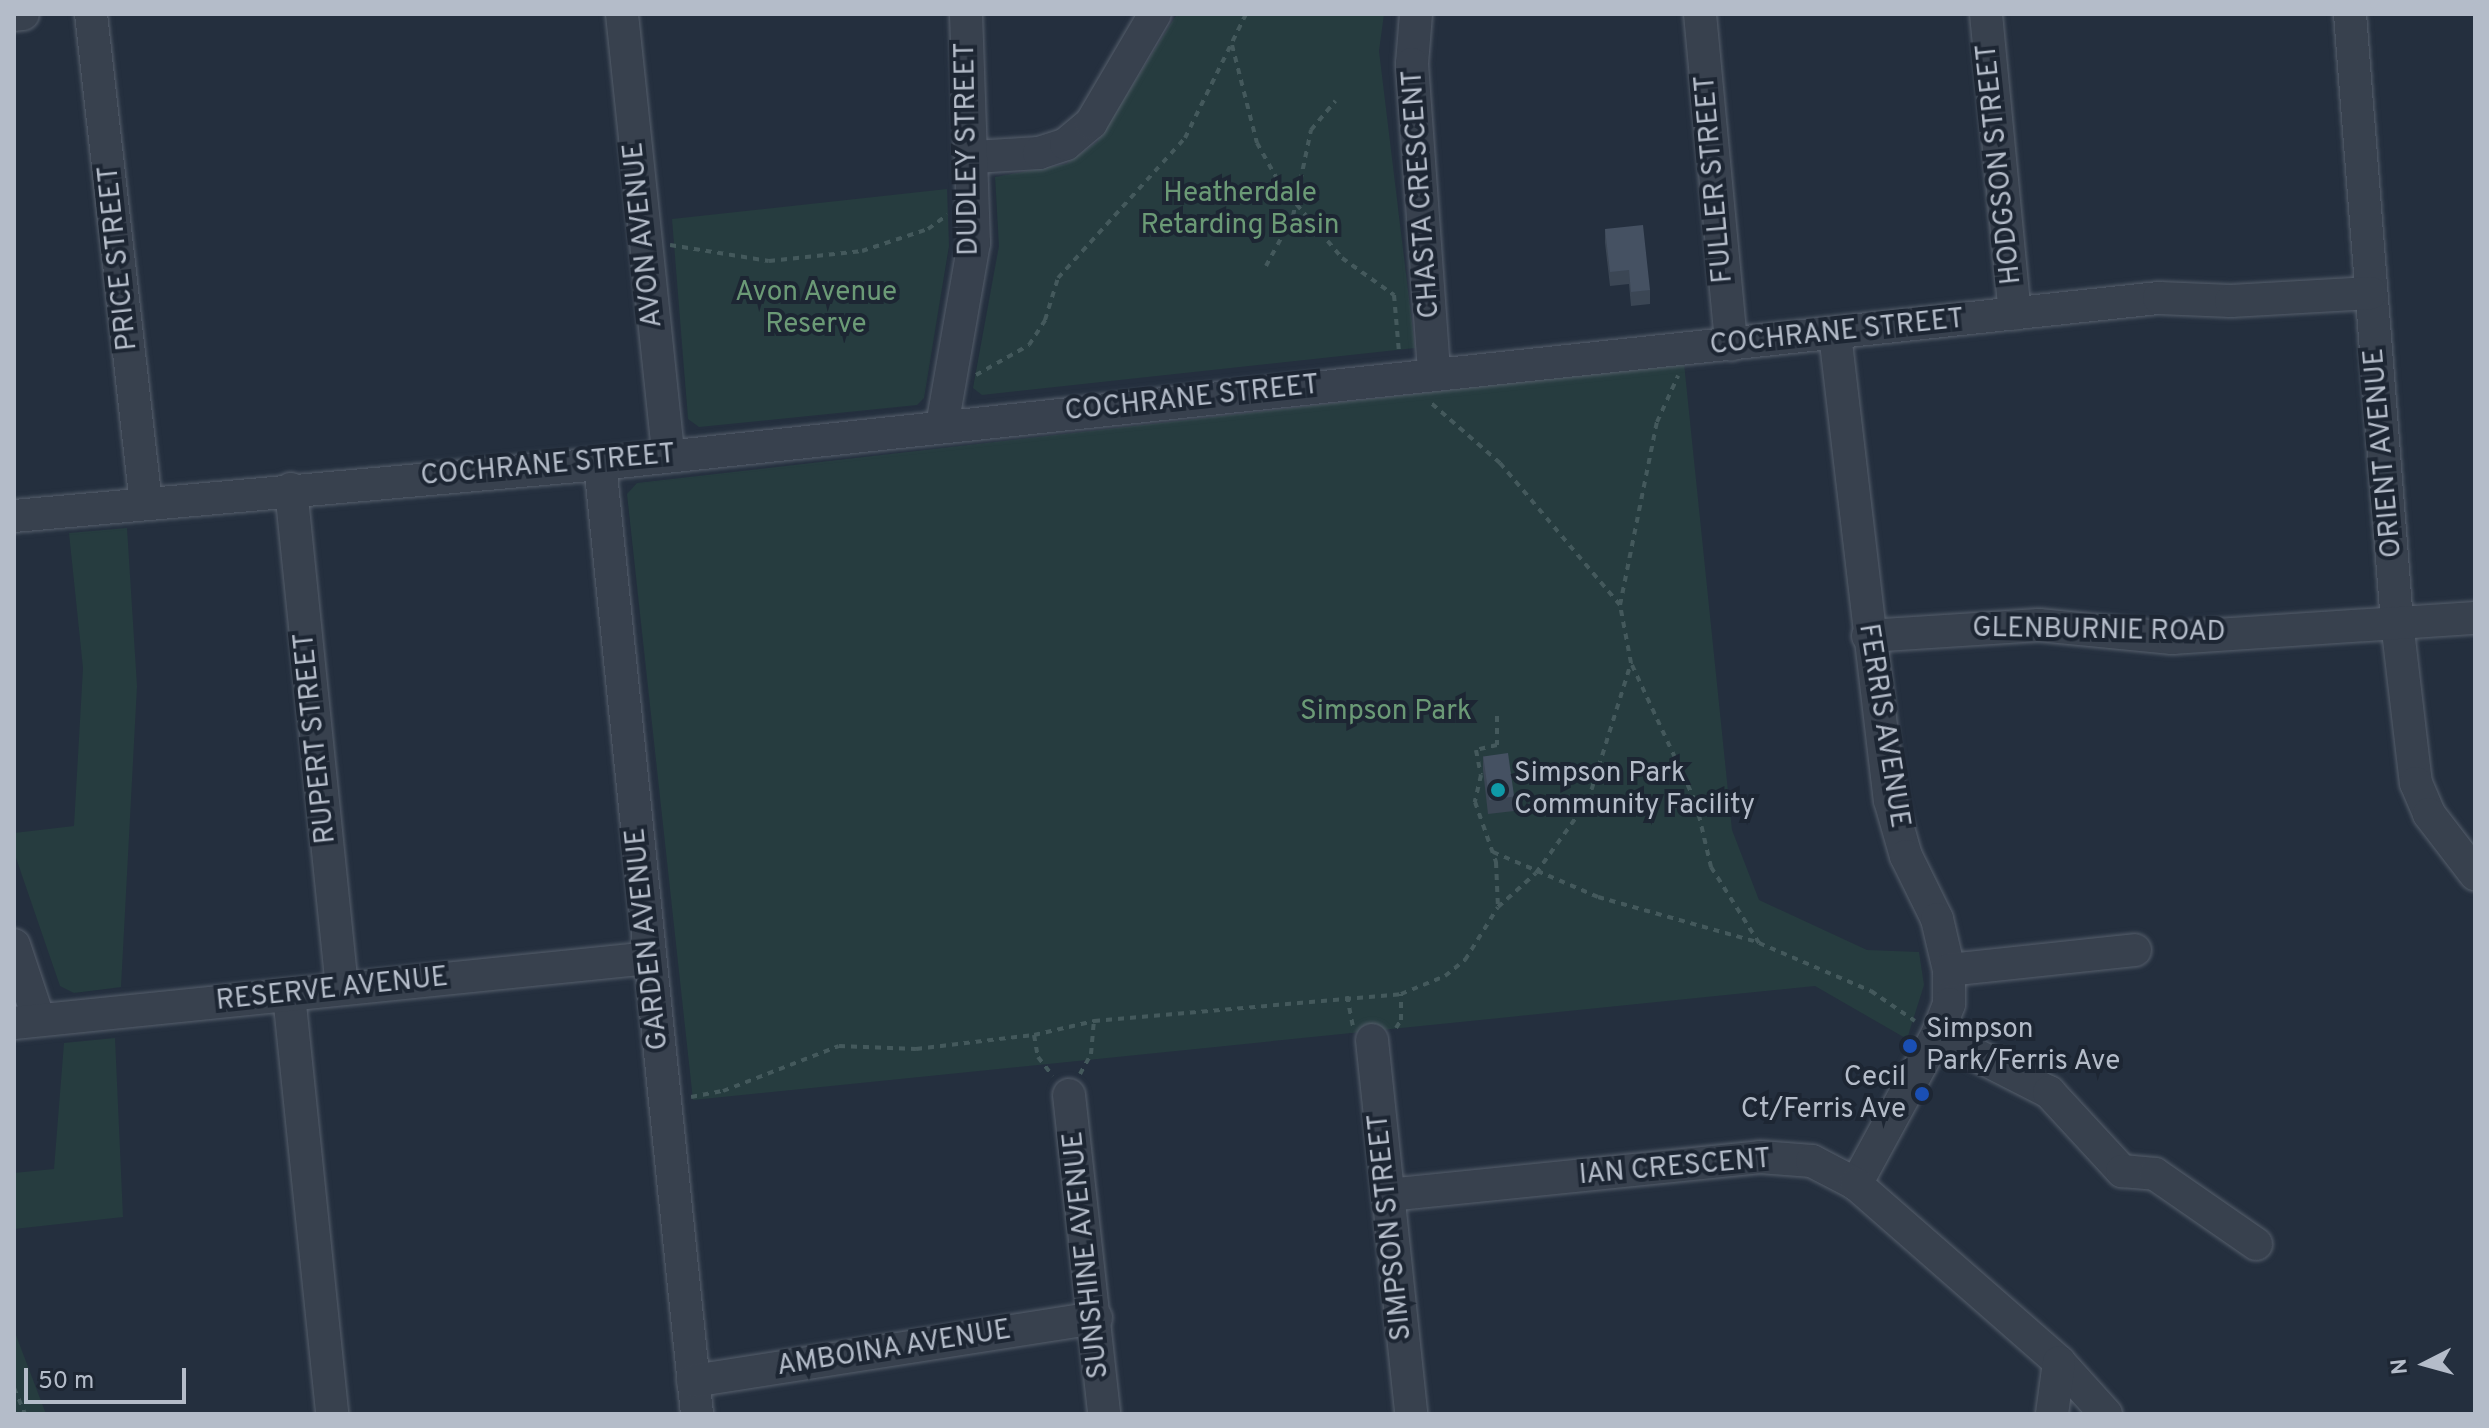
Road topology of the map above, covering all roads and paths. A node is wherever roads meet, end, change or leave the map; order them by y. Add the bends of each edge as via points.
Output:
1 (23, 14) edge
2 (91, 14) edge
3 (622, 14) edge
4 (966, 14) edge
5 (1155, 14) edge
6 (1246, 14) edge
7 (1416, 14) edge
8 (1700, 14) edge
9 (1986, 14) edge
10 (2350, 14) edge
11 (14, 15) edge
12 (1232, 45) junction
13 (1335, 101) dead end
14 (974, 157) junction
15 (974, 194) junction
16 (1297, 204) junction
17 (644, 241) junction
18 (1266, 266) dead end
19 (2371, 293) junction
20 (2015, 314) junction
21 (1835, 334) junction
22 (1731, 345) junction
23 (1683, 350) junction
24 (1434, 373) junction
25 (1401, 377) junction
26 (949, 390) junction
27 (942, 426) junction
28 (668, 455) junction
29 (600, 464) junction
30 (291, 489) junction
31 (146, 502) junction
32 (14, 516) edge
33 (1620, 605) junction
34 (2475, 618) edge
35 (2397, 622) junction
36 (1868, 636) junction
37 (1631, 663) junction
38 (1497, 716) dead end
39 (1480, 763) junction
40 (1495, 765) edge
41 (1493, 852) junction
42 (1536, 873) junction
43 (2475, 874) edge
44 (1498, 907) junction
45 (1759, 943) junction
46 (14, 945) edge
47 (2135, 950) dead end
48 (649, 958) junction
49 (1949, 970) junction
50 (342, 988) junction
51 (289, 995) junction
52 (1094, 1021) junction
53 (26, 1022) edge
54 (1034, 1035) junction
55 (1937, 1035) junction
56 (1372, 1040) dead end
57 (1069, 1095) junction
58 (665, 1102) junction
59 (1856, 1184) junction
60 (1388, 1195) junction
61 (2256, 1244) dead end
62 (1096, 1318) junction
63 (2059, 1362) junction
64 (693, 1381) junction
65 (14, 1388) edge
66 (25, 1414) edge
67 (332, 1414) edge
68 (697, 1414) edge
69 (1104, 1414) edge
70 (1411, 1414) edge
71 (2052, 1414) edge
72 (2106, 1414) edge

1 - 11 street
2 - 31 street, PRICE STREET
3 - 17 street, AVON AVENUE
4 - 14 street, DUDLEY STREET
5 - 14 street via 1091,123 1066,144 1039,153
6 - 12 path
7 - 24 street, CHASTA CRESCENT via 1412,64
8 - 22 street, FULLER STREET
9 - 20 street, HODGSON STREET
10 - 19 street, ORIENT AVENUE
12 - 16 path via 1257,143
12 - 26 path via 1185,138 1058,278 1034,338
13 - 16 path via 1311,130
14 - 15 street, DUDLEY STREET
15 - 17 path via 928,229 862,251 769,261
15 - 26 street, DUDLEY STREET via 974,243
16 - 18 path
16 - 25 path via 1342,258 1394,295
17 - 28 street, AVON AVENUE
19 - 20 street, COCHRANE STREET via 2231,301 2159,298
19 - 35 street, ORIENT AVENUE
20 - 21 street, COCHRANE STREET
21 - 22 street, COCHRANE STREET
21 - 36 street, FERRIS AVENUE
22 - 23 street, COCHRANE STREET
23 - 24 street, COCHRANE STREET
23 - 33 path via 1684,363 1657,422
24 - 25 street, COCHRANE STREET
25 - 27 street, COCHRANE STREET
25 - 33 path via 1500,463
26 - 27 street, DUDLEY STREET
27 - 28 street, COCHRANE STREET
28 - 29 street, COCHRANE STREET
29 - 30 street, COCHRANE STREET
29 - 48 street, GARDEN AVENUE
30 - 31 street, COCHRANE STREET
30 - 50 street, RUPERT STREET
31 - 32 street, COCHRANE STREET
33 - 37 path
34 - 35 street, GLENBURNIE ROAD
35 - 36 street, GLENBURNIE ROAD via 2172,638 2039,625
35 - 43 street, ORIENT AVENUE via 2416,783 2429,814
36 - 49 street, FERRIS AVENUE via 1890,800 1906,856 1937,919
37 - 42 path via 1588,801
37 - 45 path via 1696,803 1711,867
38 - 39 path via 1497,745 1476,750
39 - 40 path
39 - 41 path via 1476,815
41 - 42 path via 1527,864
41 - 44 path
42 - 44 path
42 - 45 path via 1662,919
44 - 52 path via 1465,960 1445,976 1401,994
45 - 55 path via 1871,991
46 - 53 street
47 - 49 street
48 - 50 street, RESERVE AVENUE
48 - 58 street, GARDEN AVENUE
49 - 55 street, FERRIS AVENUE via 1949,1004
50 - 51 street, RESERVE AVENUE
51 - 53 street, RESERVE AVENUE
51 - 67 street
52 - 54 path
52 - 57 path via 1091,1054
54 - 57 path via 1038,1057
54 - 58 path via 916,1049 839,1046 723,1091
55 - 59 street, FERRIS AVENUE
55 - 61 street via 2049,1092 2122,1171 2155,1174
56 - 60 street, SIMPSON STREET
57 - 62 street, SUNSHINE AVENUE
58 - 64 street, GARDEN AVENUE
59 - 60 street, IAN CRESCENT via 1812,1161 1760,1157
59 - 63 street, IAN CRESCENT
60 - 70 street, SIMPSON STREET
62 - 64 street, AMBOINA AVENUE
62 - 69 street, SUNSHINE AVENUE
63 - 71 street
63 - 72 street, IAN CRESCENT
64 - 68 street, GARDEN AVENUE
65 - 66 path

